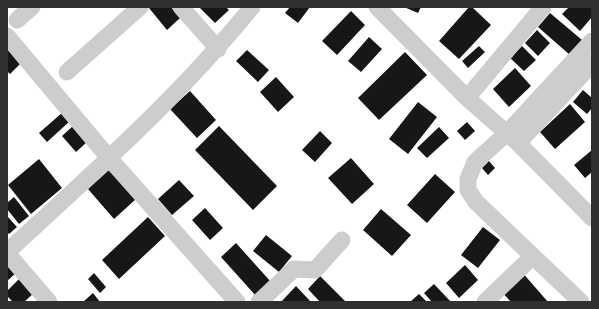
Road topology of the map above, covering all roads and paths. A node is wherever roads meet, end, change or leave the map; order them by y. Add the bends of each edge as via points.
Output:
1 (32, 7) edge
2 (140, 7) edge
3 (181, 7) edge
4 (252, 7) edge
5 (377, 7) edge
6 (543, 7) edge
7 (17, 20) dead end
8 (7, 36) edge
9 (592, 41) edge
10 (218, 49) junction
11 (592, 64) edge
12 (67, 72) dead end
13 (467, 98) junction
14 (513, 138) junction
15 (109, 158) junction
16 (592, 218) edge
17 (342, 240) dead end
18 (7, 253) edge
19 (533, 256) junction
20 (49, 302) edge
21 (237, 302) edge
22 (259, 302) edge
23 (485, 302) edge
24 (581, 302) edge

1 - 7 street
2 - 12 street
3 - 10 street
4 - 10 street
5 - 13 street
6 - 13 street
8 - 15 street
9 - 14 street
10 - 15 street
11 - 14 street
13 - 14 street
14 - 16 street
14 - 19 street via 474,162 468,179 468,190 476,202
15 - 18 street
15 - 21 street
17 - 22 street via 315,270 294,269
18 - 20 street
19 - 23 street
19 - 24 street

